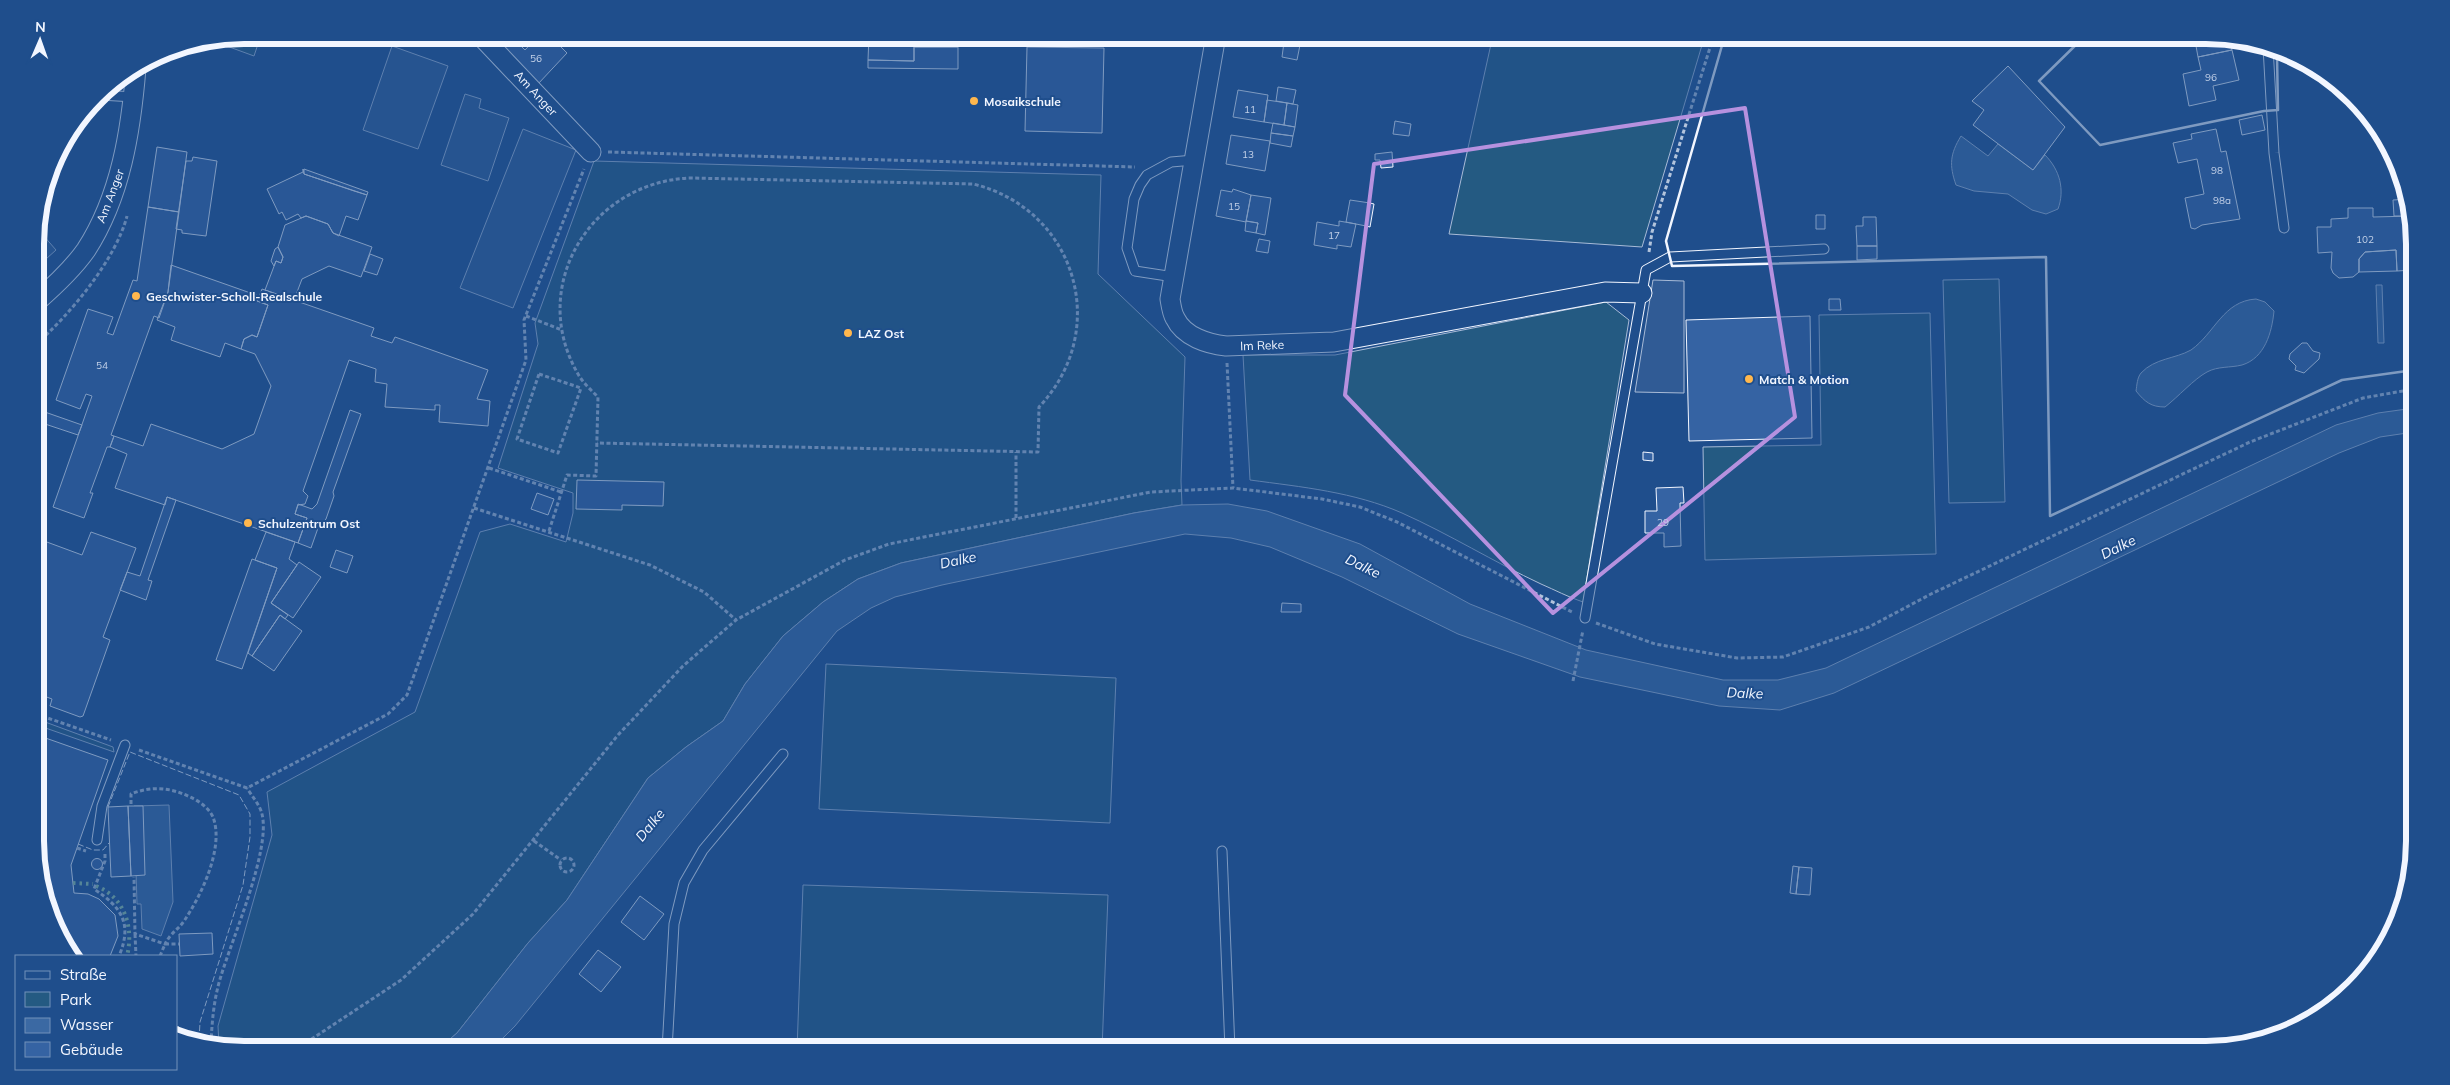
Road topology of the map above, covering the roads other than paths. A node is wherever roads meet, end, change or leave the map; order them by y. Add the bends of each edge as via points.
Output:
1 (489, 44) edge
2 (1214, 44) edge
3 (2268, 53) edge
4 (136, 75) edge
5 (109, 96) edge
6 (134, 97) junction
7 (591, 152) road end
8 (1194, 160) junction
9 (2284, 228) dead end
10 (1824, 249) dead end
11 (1174, 277) junction
12 (1642, 293) junction
13 (44, 294) edge
14 (1585, 618) road end
15 (125, 745) road end
16 (783, 754) dead end
17 (97, 840) dead end
18 (1222, 851) dead end
19 (668, 1041) edge
20 (1230, 1041) edge

1 - 7 street, Am Anger
2 - 8 street, Im Reke
3 - 9 lane via 2274,152
4 - 6 street, Am Anger
5 - 6 lane
6 - 13 street, Am Anger via 121,174 104,216 85,251
8 - 11 street, Im Reke
8 - 11 lane via 1171,162 1146,175 1134,199 1127,248 1136,271
10 - 12 lane via 1670,257 1646,270
11 - 12 street, Im Reke via 1170,299 1175,319 1187,332 1209,344 1226,346 1334,342 1604,292
12 - 14 lane
15 - 17 lane via 102,806
16 - 19 lane via 703,850 684,883 674,924
18 - 20 lane

